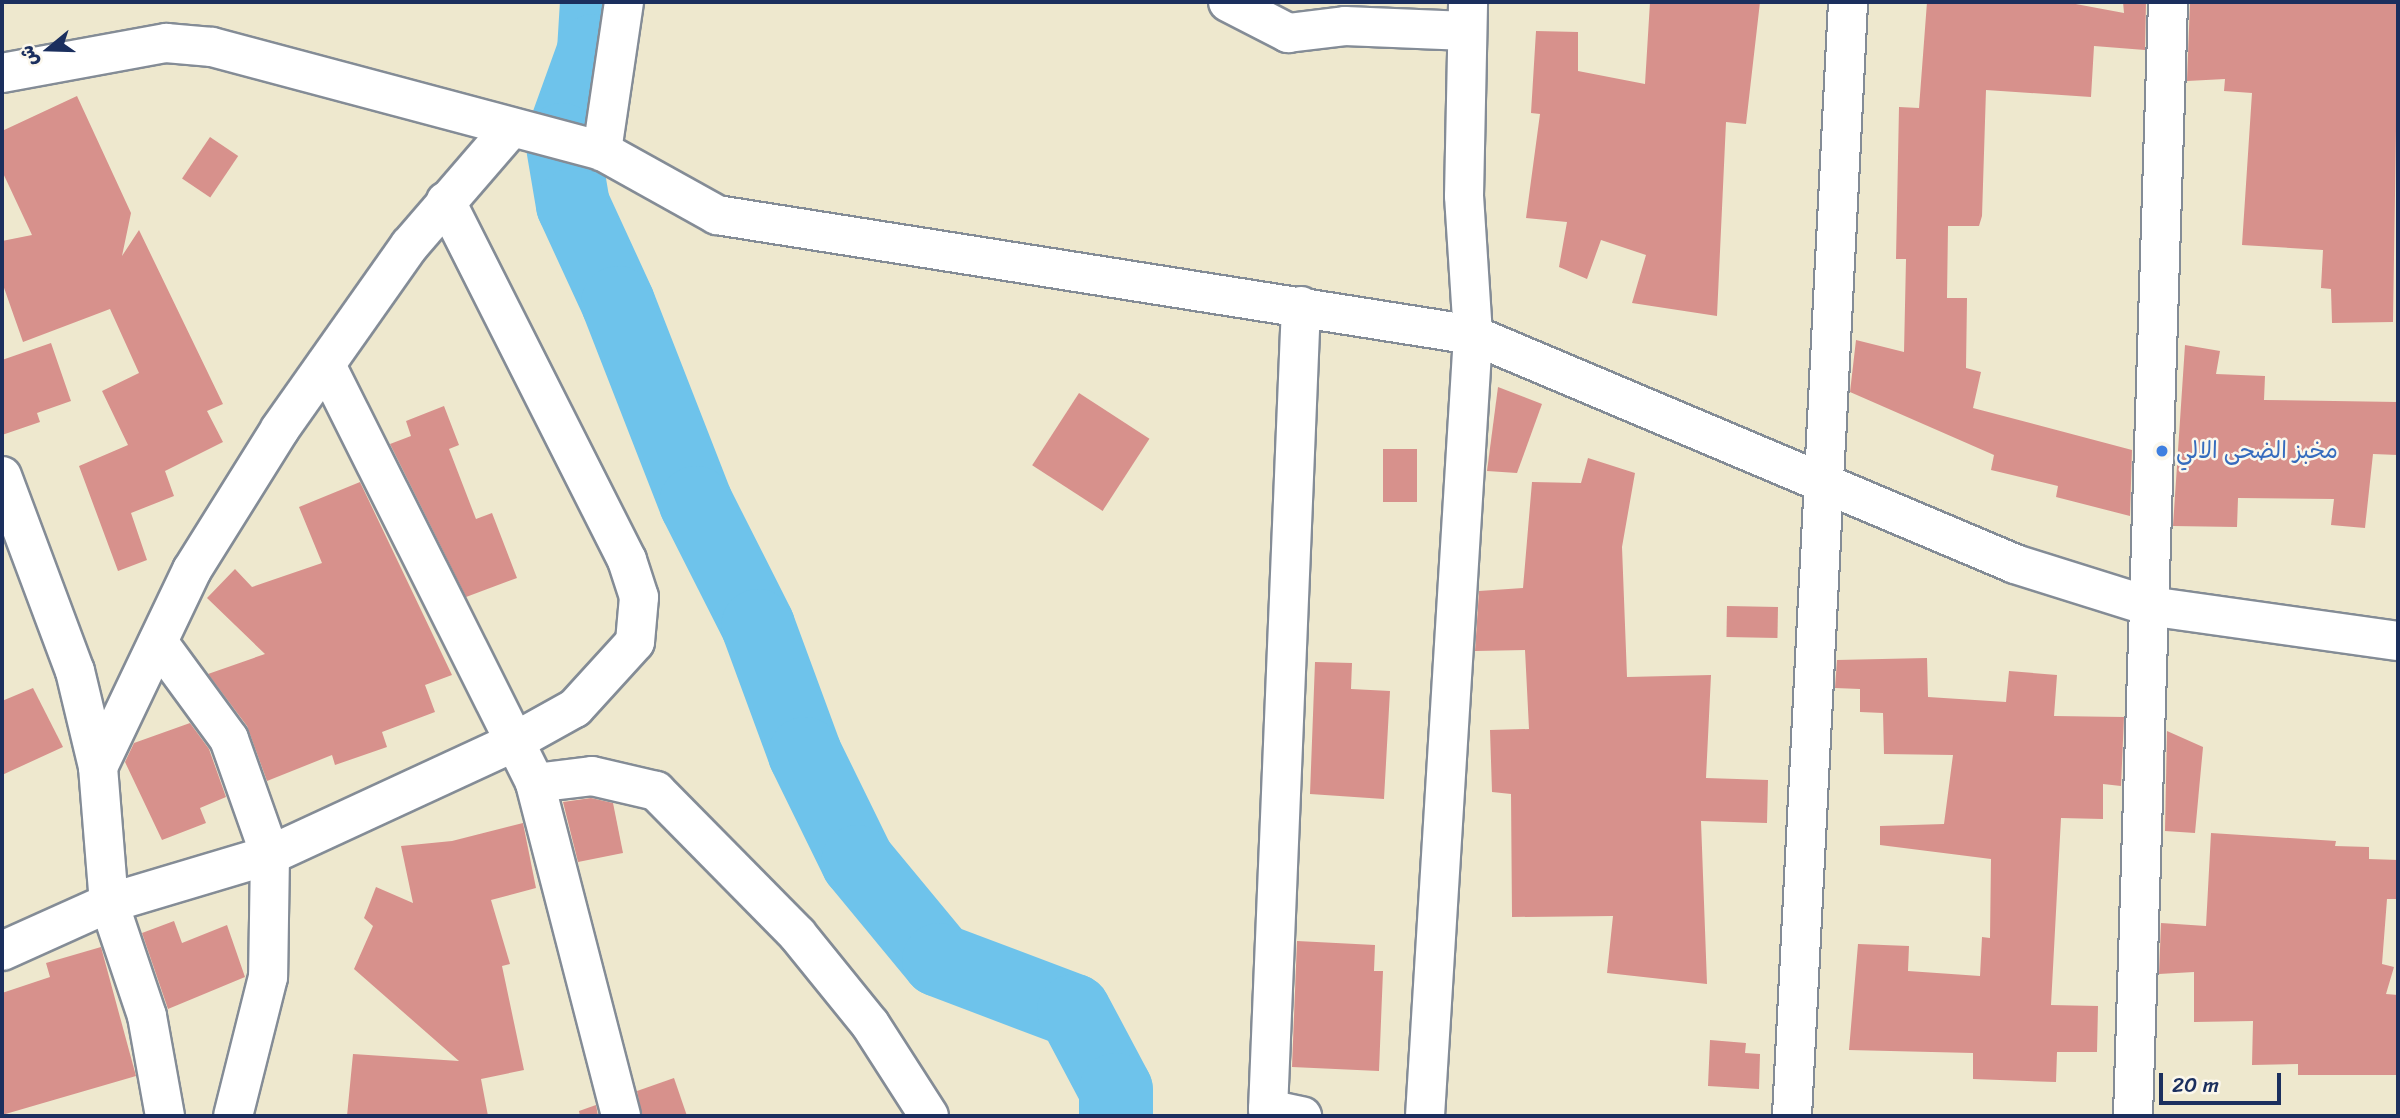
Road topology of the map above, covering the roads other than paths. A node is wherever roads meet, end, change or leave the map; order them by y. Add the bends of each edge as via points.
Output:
1 (624, 2) edge
2 (1228, 2) edge
3 (1848, 2) edge
4 (2168, 2) edge
5 (1468, 16) edge
6 (2, 72) edge
7 (511, 128) junction
8 (602, 151) junction
9 (446, 201) junction
10 (1301, 306) junction
11 (1473, 335) junction
12 (326, 365) junction
13 (2, 477) edge
14 (1824, 481) junction
15 (13, 527) edge
16 (2149, 606) junction
17 (2398, 641) edge
18 (159, 642) junction
19 (512, 743) junction
20 (98, 767) junction
21 (535, 783) junction
22 (270, 855) junction
23 (109, 904) junction
24 (2, 951) edge
25 (165, 1116) edge
26 (233, 1116) edge
27 (621, 1116) edge
28 (929, 1116) edge
29 (1302, 1116) edge
30 (1425, 1116) edge
31 (1792, 1116) edge
32 (2133, 1116) edge

1 - 8 street
2 - 5 street via 1287,33
3 - 14 street
4 - 16 street
5 - 11 street via 1464,196
6 - 7 street via 166,43 212,47
7 - 8 street
7 - 9 street
8 - 10 street via 717,215
9 - 12 street
9 - 19 street via 627,560 639,597 635,642 604,682 575,708
10 - 11 street
10 - 29 street via 1268,1109
11 - 14 street
11 - 30 street
12 - 18 street via 192,570
12 - 19 street
13 - 15 street
14 - 16 street via 2015,564
14 - 31 street
15 - 20 street via 64,631
16 - 17 street
16 - 32 street
18 - 20 street
18 - 22 street via 229,739
19 - 21 street
19 - 22 street
20 - 23 street
21 - 27 street
21 - 28 street via 592,776 656,791 797,934 870,1024
22 - 23 street
22 - 26 street via 268,977
23 - 24 street
23 - 25 street via 147,1016

